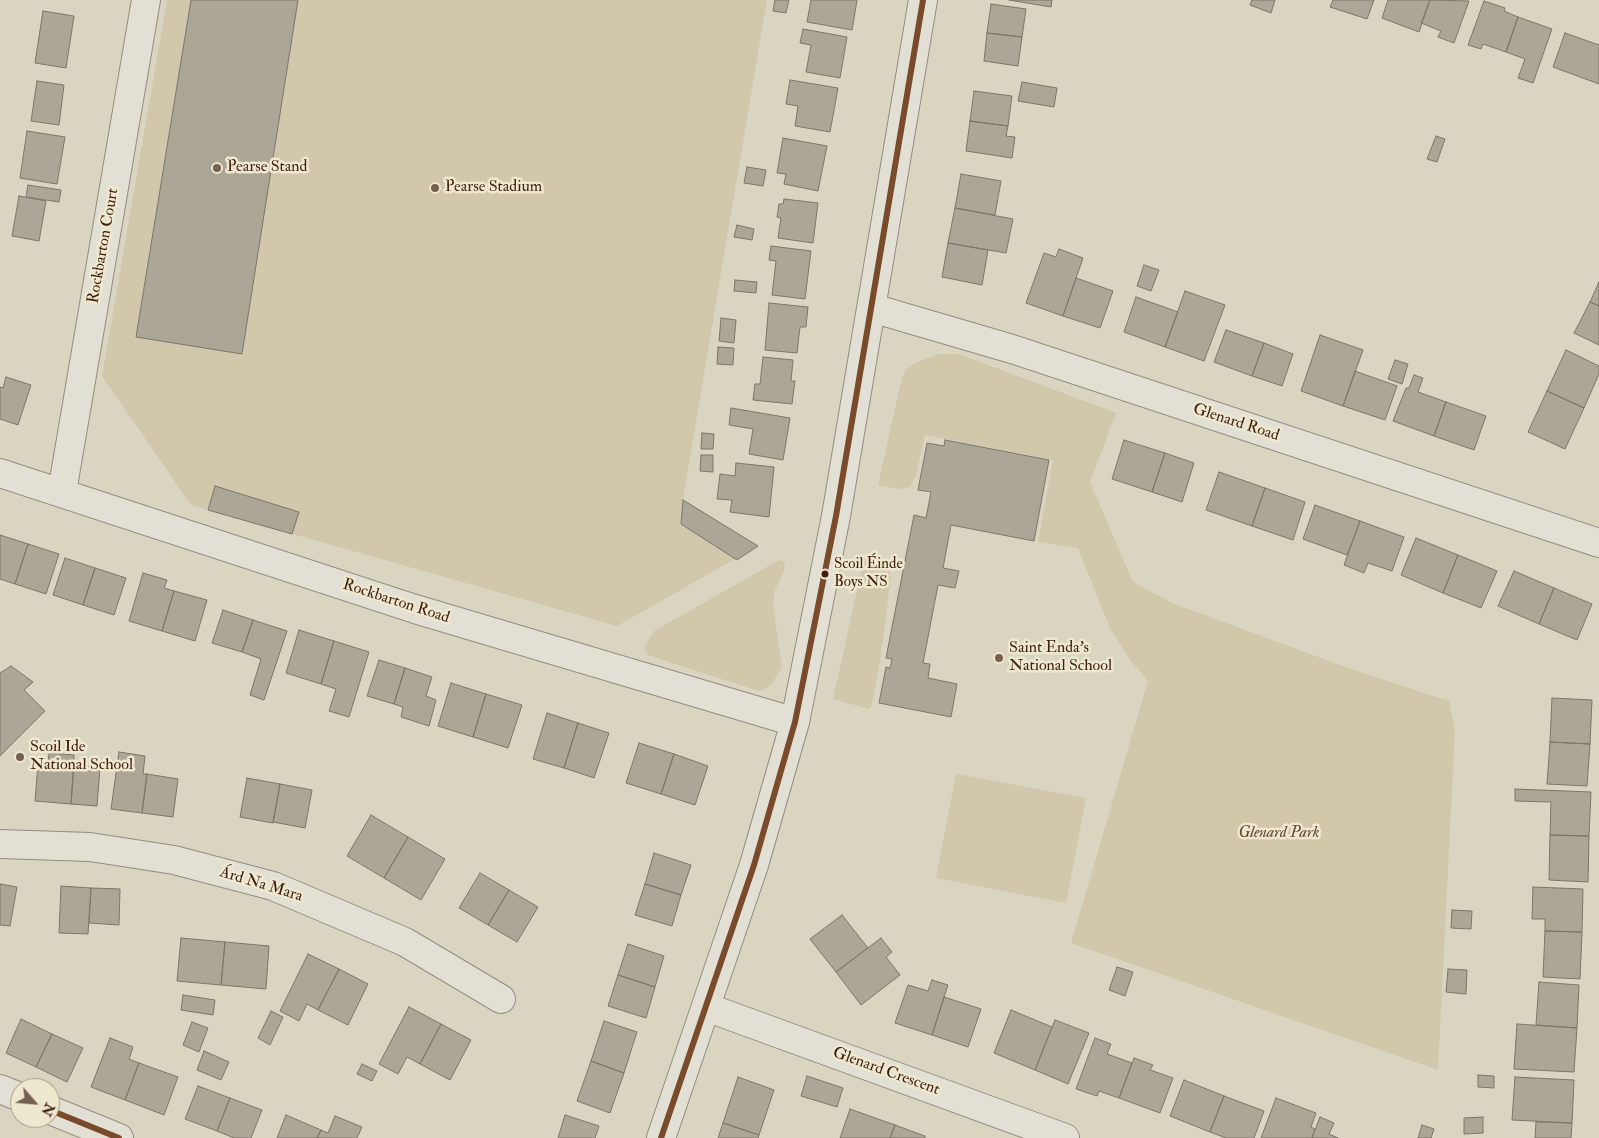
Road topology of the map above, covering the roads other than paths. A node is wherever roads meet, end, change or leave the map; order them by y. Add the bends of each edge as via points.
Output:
1 (146, 0) edge
2 (923, 0) edge
3 (872, 308) junction
4 (0, 474) edge
5 (62, 492) junction
6 (1599, 543) edge
7 (795, 722) junction
8 (0, 844) edge
9 (501, 999) dead end
10 (706, 1006) junction
11 (60, 1114) edge
12 (119, 1138) edge
13 (661, 1138) edge
14 (1065, 1138) edge

1 - 5 street, Rockbarton Court
2 - 3 street
3 - 6 street, Glenard Road via 1012,350
3 - 7 street via 836,516
4 - 5 street, Rockbarton Road
5 - 7 street, Rockbarton Road via 415,609
7 - 10 street via 754,865
8 - 9 street, Árd Na Mara via 90,847 174,860 274,886 405,942
10 - 13 street
10 - 14 street, Glenard Crescent
11 - 12 street

